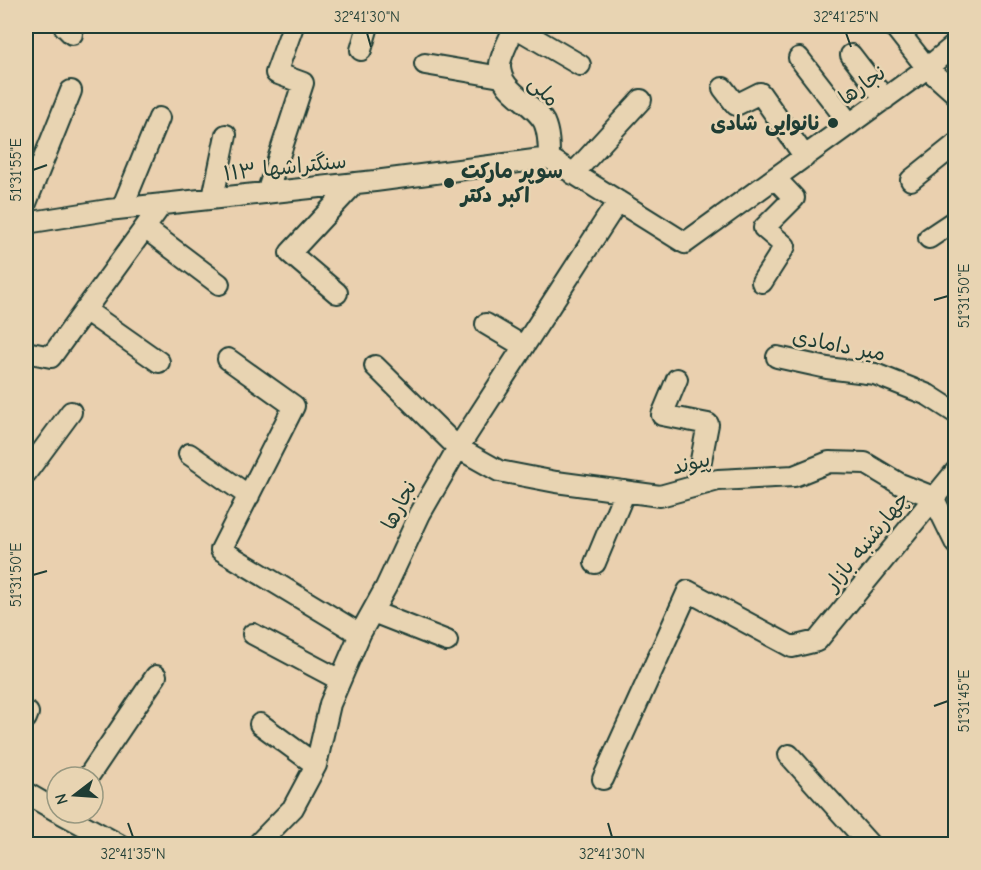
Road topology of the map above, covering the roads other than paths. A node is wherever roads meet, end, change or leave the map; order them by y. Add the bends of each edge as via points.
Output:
1 (293, 26) edge
2 (368, 26) edge
3 (515, 26) edge
4 (894, 26) edge
5 (956, 44) edge
6 (361, 50) dead end
7 (851, 55) dead end
8 (799, 58) dead end
9 (425, 64) dead end
10 (580, 65) dead end
11 (927, 68) junction
12 (501, 77) junction
13 (723, 88) dead end
14 (71, 91) dead end
15 (956, 94) edge
16 (885, 99) junction
17 (641, 100) dead end
18 (159, 118) dead end
19 (850, 124) junction
20 (226, 135) dead end
21 (956, 144) edge
22 (805, 157) junction
23 (549, 158) junction
24 (573, 174) junction
25 (775, 178) junction
26 (911, 180) dead end
27 (355, 183) junction
28 (267, 193) junction
29 (213, 198) junction
30 (618, 201) junction
31 (26, 203) edge
32 (162, 204) junction
33 (122, 208) junction
34 (956, 220) edge
35 (26, 223) edge
36 (145, 228) junction
37 (929, 238) dead end
38 (762, 282) dead end
39 (219, 284) dead end
40 (337, 293) dead end
41 (85, 310) junction
42 (486, 324) dead end
43 (523, 346) junction
44 (26, 352) edge
45 (777, 357) dead end
46 (228, 359) dead end
47 (159, 362) dead end
48 (375, 366) dead end
49 (677, 379) dead end
50 (71, 412) dead end
51 (956, 413) edge
52 (458, 448) junction
53 (189, 454) dead end
54 (956, 471) edge
55 (26, 473) edge
56 (696, 486) junction
57 (625, 491) junction
58 (249, 496) junction
59 (933, 497) junction
60 (956, 544) edge
61 (595, 563) dead end
62 (373, 612) junction
63 (253, 634) dead end
64 (360, 634) junction
65 (447, 641) dead end
66 (156, 676) dead end
67 (340, 681) junction
68 (260, 724) dead end
69 (789, 755) dead end
70 (96, 765) edge
71 (316, 765) junction
72 (603, 779) dead end
73 (26, 793) edge
74 (45, 804) edge
75 (84, 825) edge
76 (118, 844) edge
77 (258, 844) edge
78 (866, 844) edge

1 - 28 street via 276,73 303,83
2 - 6 street
3 - 10 street
3 - 12 street, ملی via 500,62
4 - 11 street
5 - 11 street, نجارها
7 - 16 street
8 - 19 street
9 - 12 street
11 - 15 street
11 - 16 street, نجارها
12 - 23 street, ملی via 543,120
13 - 22 street via 736,105 760,93
14 - 31 street
16 - 19 street, نجارها
17 - 24 street
18 - 33 street
19 - 22 street, نجارها
20 - 29 street
21 - 26 street
22 - 25 street, نجارها
23 - 24 street, نجارها
23 - 27 street, سنگتراشها ۱۱۳
24 - 30 street, نجارها
25 - 30 street, نجارها via 685,243
25 - 38 street via 794,198 764,228 785,246
27 - 28 street, سنگتراشها ۱۱۳
27 - 40 street via 290,252
28 - 29 street, سنگتراشها ۱۱۳
29 - 32 street, سنگتراشها ۱۱۳
30 - 43 street, نجارها
32 - 33 street, سنگتراشها ۱۱۳
32 - 36 street
33 - 35 street, سنگتراشها ۱۱۳
34 - 37 street
36 - 39 street
36 - 41 street
41 - 44 street via 51,357
41 - 47 street
42 - 43 street
43 - 52 street, نجارها
45 - 51 street, میر دامادی via 875,374 928,395
46 - 58 street via 294,406
48 - 52 street, پیوند
49 - 56 street via 662,415 708,424
50 - 55 street
52 - 57 street, پیوند via 499,471
52 - 62 street, نجارها via 420,514
53 - 58 street
54 - 59 street, چهارشنبه بازار
56 - 57 street, پیوند via 660,496
56 - 59 street, پیوند via 718,480 794,476 829,462 865,463 900,484
57 - 61 street
58 - 64 street via 221,550
59 - 60 street
59 - 72 street, چهارشنبه بازار via 817,641 792,647 688,591
62 - 64 street, نجارها
62 - 65 street
63 - 67 street
64 - 67 street, نجارها
66 - 70 street
67 - 71 street, نجارها via 330,704
68 - 71 street
69 - 78 street
71 - 77 street, نجارها via 293,808
73 - 74 street
75 - 76 street

